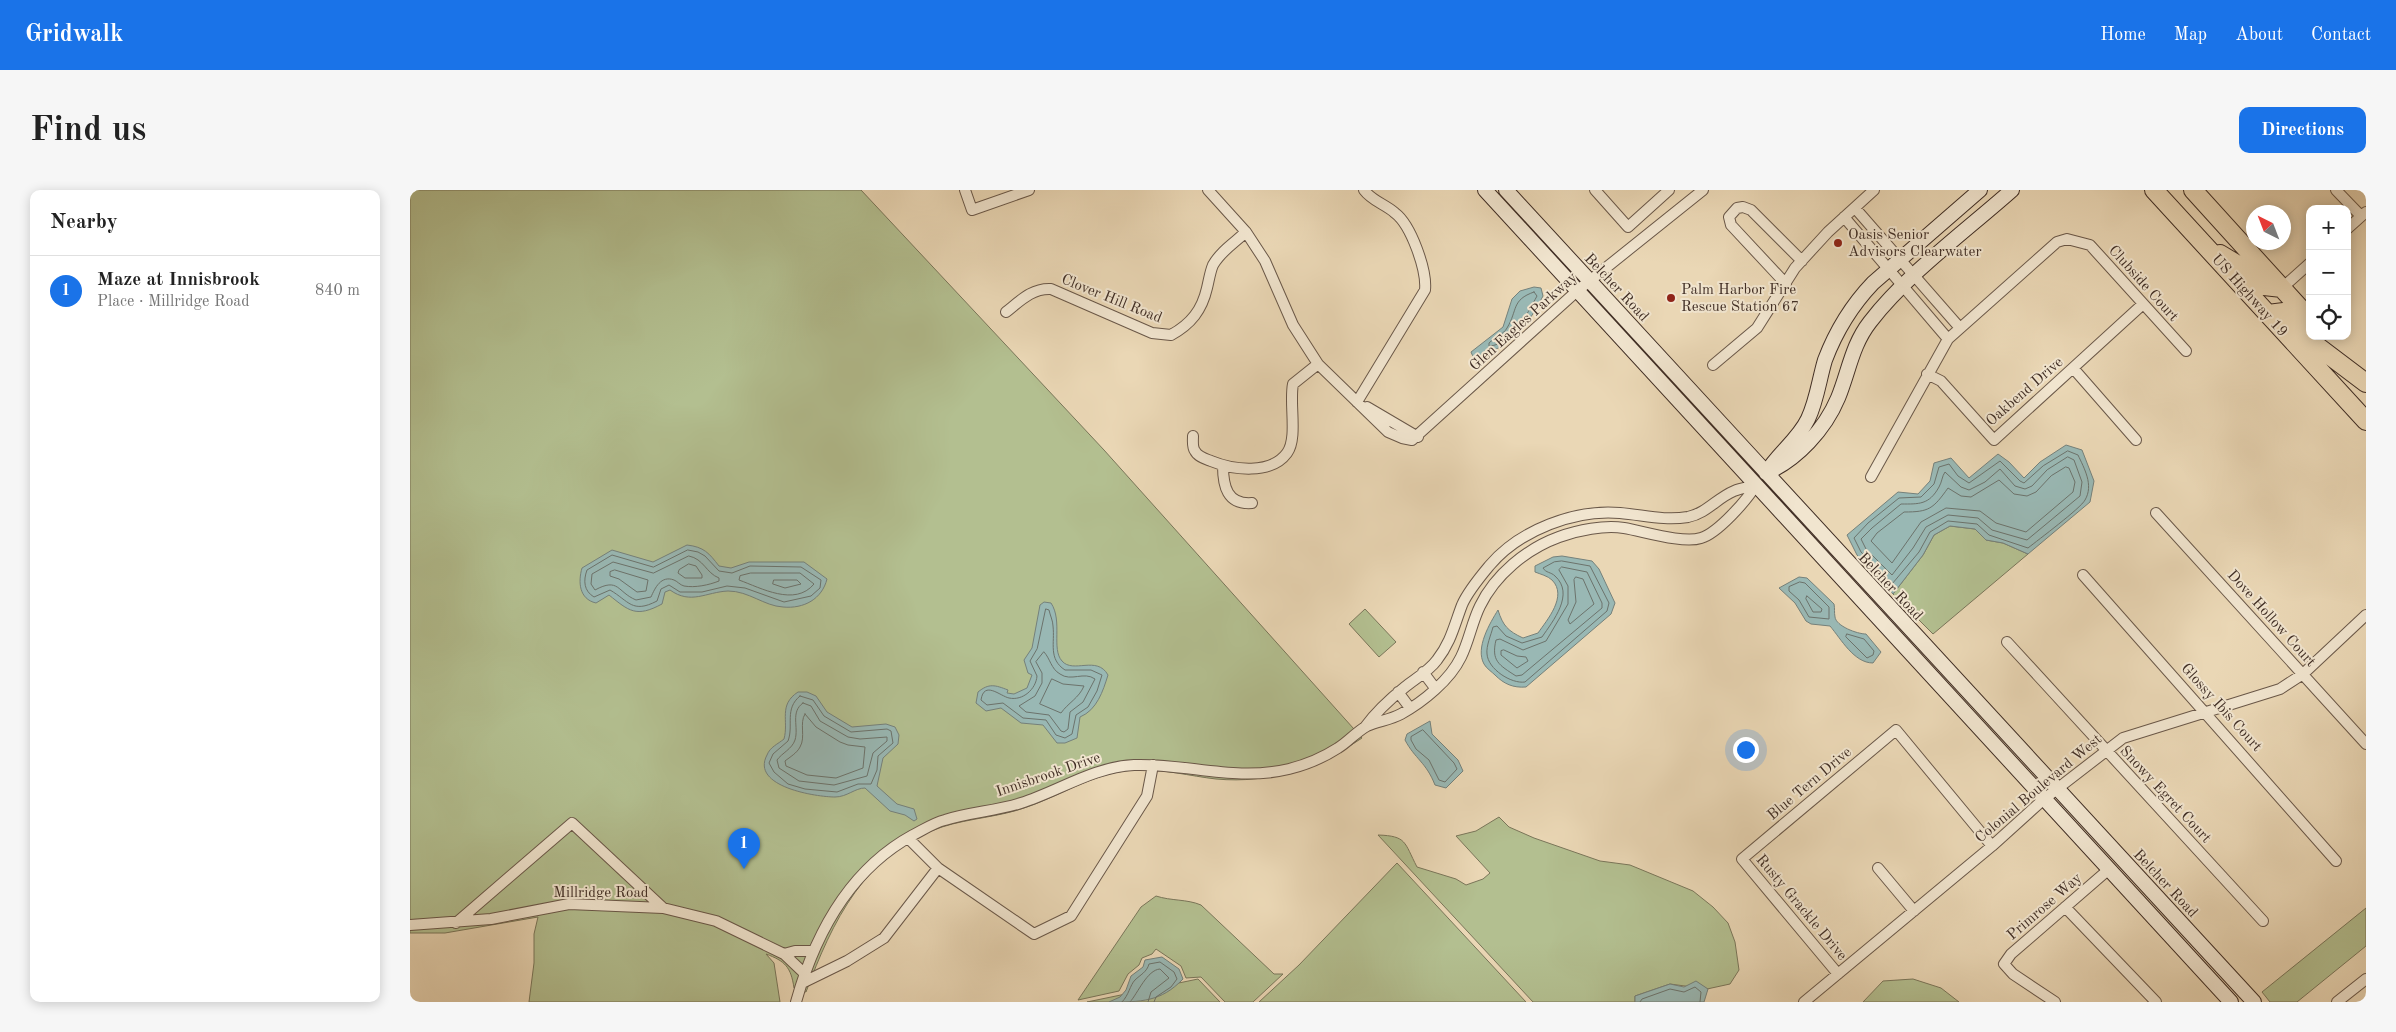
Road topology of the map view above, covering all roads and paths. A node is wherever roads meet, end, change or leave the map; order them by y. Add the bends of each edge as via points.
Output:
1 (965, 190) edge
2 (1029, 190) edge
3 (1208, 190) edge
4 (1364, 190) edge
5 (1485, 190) edge
6 (1506, 190) edge
7 (1595, 190) edge
8 (1669, 190) edge
9 (1703, 190) edge
10 (1874, 190) edge
11 (1980, 190) edge
12 (2012, 190) edge
13 (2154, 190) edge
14 (2193, 190) edge
15 (2336, 190) edge
16 (1855, 208) junction
17 (2363, 214) edge
18 (1844, 218) junction
19 (2351, 225) edge
20 (1873, 229) junction
21 (1246, 232) junction
22 (1862, 238) junction
23 (2206, 246) junction
24 (1900, 259) junction
25 (1802, 261) junction
26 (2306, 267) edge
27 (1888, 270) junction
28 (1914, 276) junction
29 (1589, 281) junction
30 (1786, 284) junction
31 (1903, 286) junction
32 (2282, 288) junction
33 (1577, 291) junction
34 (2143, 304) junction
35 (1006, 312) dead end
36 (2268, 314) junction
37 (2306, 315) edge
38 (1960, 328) junction
39 (1948, 339) junction
40 (2329, 340) edge
41 (2186, 352) dead end
42 (1318, 364) junction
43 (1712, 365) dead end
44 (2073, 368) junction
45 (1927, 374) junction
46 (2366, 382) edge
47 (1357, 402) junction
48 (2366, 421) edge
49 (1193, 436) dead end
50 (1712, 437) junction
51 (2136, 440) dead end
52 (1223, 466) junction
53 (1766, 473) junction
54 (1871, 477) dead end
55 (1756, 485) junction
56 (1252, 503) dead end
57 (2156, 513) dead end
58 (1810, 521) junction
59 (2083, 576) dead end
60 (2366, 615) edge
61 (2007, 642) dead end
62 (1423, 672) junction
63 (2303, 674) junction
64 (1436, 688) junction
65 (1398, 692) junction
66 (1410, 708) junction
67 (2207, 712) junction
68 (1365, 727) junction
69 (2366, 744) edge
70 (2106, 751) junction
71 (1153, 765) junction
72 (2056, 790) junction
73 (2044, 799) junction
74 (908, 838) junction
75 (1992, 846) junction
76 (1742, 859) joint
77 (2336, 861) dead end
78 (938, 868) junction
79 (1878, 868) dead end
80 (2108, 870) junction
81 (2065, 907) junction
82 (663, 908) junction
83 (1914, 911) junction
84 (2263, 921) dead end
85 (456, 923) junction
86 (410, 925) edge
87 (812, 952) junction
88 (784, 954) junction
89 (1838, 974) junction
90 (804, 978) junction
91 (2366, 979) edge
92 (796, 1002) edge
93 (1804, 1002) edge
94 (2055, 1002) edge
95 (2156, 1002) edge
96 (2230, 1002) edge
97 (2254, 1002) edge
98 (2337, 1002) edge

1 - 2 street via 972,210
3 - 21 street
4 - 47 street via 1369,197 1396,213 1408,227 1426,279 1425,290
5 - 33 main road, Belcher Road
6 - 29 main road, Belcher Road
7 - 8 street via 1628,227
9 - 29 street, Glen Eagles Parkway
10 - 16 street
11 - 24 main road
12 - 28 main road
13 - 23 highway, US Highway 19
14 - 32 highway, US Highway 19
15 - 17 street
16 - 18 street
16 - 20 street
17 - 19 street
18 - 22 street
18 - 25 street
20 - 22 street
20 - 24 street
21 - 35 street, Clover Hill Road via 1221,253 1213,266 1199,311 1171,335 1152,333 1051,289 1029,294
21 - 42 street via 1265,261 1293,325
22 - 27 street
23 - 32 highway via 2240,266 2264,286
23 - 36 highway, US Highway 19
24 - 27 main road
24 - 28 street
25 - 30 street
25 - 30 street via 1751,210 1743,207 1730,216 1731,225
26 - 32 street
27 - 31 street
27 - 53 main road via 1860,297 1845,318 1825,361 1808,419
28 - 31 main road
28 - 38 street
29 - 33 street, Glen Eagles Parkway
29 - 53 main road, Belcher Road
30 - 43 street via 1757,328
31 - 39 street
31 - 53 main road via 1858,340 1838,398 1816,434 1782,466
32 - 37 highway, US Highway 19
33 - 47 street, Glen Eagles Parkway via 1415,439 1382,414
33 - 50 main road, Belcher Road
34 - 38 street, Clubside Court via 2090,245 2067,239 2057,242
34 - 41 street, Clubside Court
34 - 44 street, Oakbend Drive
36 - 46 highway via 2284,312 2317,346
36 - 48 highway, US Highway 19
38 - 39 street, Clubside Court
39 - 45 street, Clubside Court
40 - 46 highway
42 - 47 street
42 - 52 street via 1293,384 1291,440 1282,459 1270,465 1248,468
44 - 45 street, Oakbend Drive via 1994,440 1941,381
44 - 51 street
45 - 54 street, Clubside Court
49 - 52 street via 1198,455
50 - 53 main road via 1727,444 1752,467
50 - 55 main road, Belcher Road
52 - 56 street via 1224,486 1230,497 1241,503
53 - 58 main road, Belcher Road
55 - 58 main road via 1773,488 1796,513
55 - 62 street, Innisbrook Drive via 1733,491 1709,508 1690,516 1666,520 1619,512 1593,513 1568,518 1535,531 1514,544 1485,570 1463,604 1448,645
55 - 64 street, Innisbrook Drive via 1746,502 1701,538 1681,538 1616,527 1582,530 1536,547 1496,582 1480,606 1461,659
55 - 73 main road, Belcher Road
57 - 63 street, Dove Hollow Court
58 - 72 main road, Belcher Road
59 - 67 street, Glossy Ibis Court
60 - 63 street, Colonial Boulevard West
61 - 70 street, Snowy Egret Court
62 - 64 street
62 - 65 street, Innisbrook Drive
63 - 67 street, Colonial Boulevard West via 2280,689
63 - 69 street, Dove Hollow Court
64 - 66 street, Innisbrook Drive
65 - 66 street
65 - 68 street, Innisbrook Drive
66 - 68 street, Innisbrook Drive
67 - 70 street, Colonial Boulevard West via 2123,738
67 - 77 street, Glossy Ibis Court
68 - 71 street, Innisbrook Drive via 1338,748 1291,768 1253,775
70 - 72 street, Colonial Boulevard West
70 - 84 street, Snowy Egret Court
71 - 74 street, Innisbrook Drive via 1130,765 1094,773 1022,803 945,820
71 - 78 street via 1147,796 1070,916 1034,934
72 - 73 street, Colonial Boulevard West
72 - 97 main road, Belcher Road
73 - 75 street, Colonial Boulevard West
73 - 80 main road, Belcher Road
74 - 78 street
74 - 87 street, Innisbrook Drive via 866,868 841,900
75 - 76 street, Blue Tern Drive via 1896,730
75 - 83 street, Colonial Boulevard West
76 - 89 street, Rusty Grackle Drive
78 - 90 street via 884,938 847,961
79 - 83 street
80 - 81 street, Primrose Way
80 - 96 main road, Belcher Road
81 - 94 street, Primrose Way via 2011,954 2004,964 2013,974
81 - 95 street
82 - 85 street, Millridge Road via 569,904
82 - 85 street via 572,823
82 - 88 street, Millridge Road via 716,921
83 - 89 street, Colonial Boulevard West
85 - 86 street, Millridge Road
87 - 88 street
87 - 90 street, Innisbrook Drive
88 - 90 street, Millridge Road
89 - 93 street, Colonial Boulevard West
90 - 92 street, Innisbrook Drive
91 - 98 street

